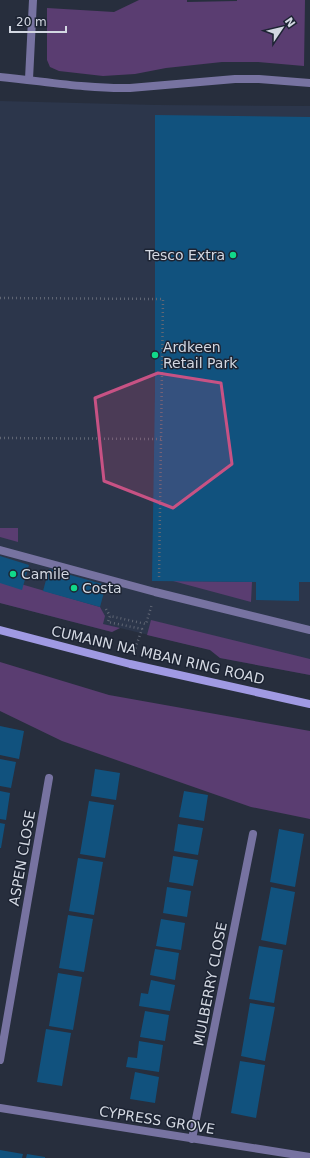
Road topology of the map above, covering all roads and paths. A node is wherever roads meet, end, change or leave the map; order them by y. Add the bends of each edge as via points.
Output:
1 (33, 0) edge
2 (0, 77) edge
3 (29, 79) junction
4 (310, 84) edge
5 (0, 298) edge
6 (0, 438) edge
7 (161, 439) junction
8 (0, 550) edge
9 (155, 592) junction
10 (106, 609) dead end
11 (110, 616) junction
12 (0, 630) edge
13 (310, 630) edge
14 (130, 664) junction
15 (310, 704) edge
16 (49, 778) dead end
17 (253, 834) dead end
18 (0, 1060) edge
19 (0, 1108) edge
20 (192, 1139) junction
21 (310, 1157) edge

1 - 3 street
2 - 3 street
3 - 4 street via 113,88 235,79
5 - 7 path via 163,299
6 - 7 path
7 - 9 path via 160,577
8 - 9 street
9 - 11 path via 146,624
9 - 13 street
10 - 11 path
11 - 14 path via 108,622 142,629
12 - 14 main road, CUMANN NA MBAN RING ROAD
14 - 15 main road, CUMANN NA MBAN RING ROAD
16 - 18 street, ASPEN CLOSE
17 - 20 street, MULBERRY CLOSE
19 - 20 street, CYPRESS GROVE
20 - 21 street, CYPRESS GROVE

